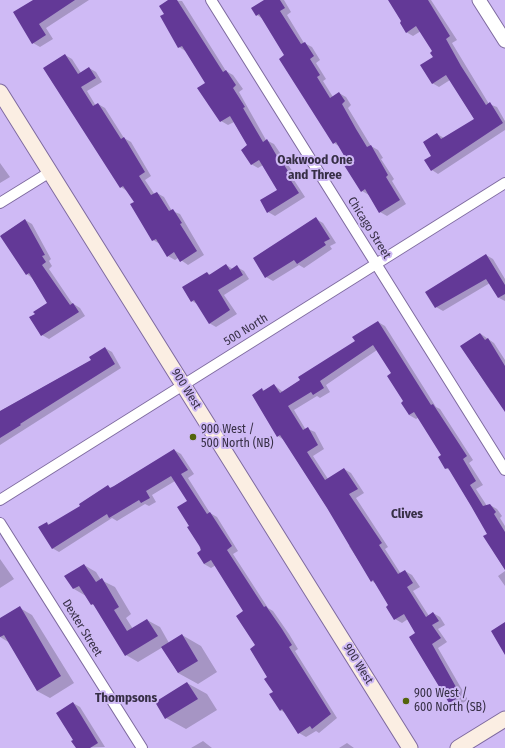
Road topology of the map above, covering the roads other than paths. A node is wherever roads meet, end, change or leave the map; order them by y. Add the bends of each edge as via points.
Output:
1 (211, 0) edge
2 (479, 0) edge
3 (505, 41) edge
4 (0, 92) edge
5 (50, 172) junction
6 (505, 183) edge
7 (0, 203) edge
8 (376, 264) junction
9 (184, 385) junction
10 (505, 470) edge
11 (0, 500) edge
12 (0, 522) edge
13 (505, 719) edge
14 (142, 748) edge
15 (410, 748) edge
16 (458, 748) edge

1 - 8 street, Chicago Street
2 - 3 street
4 - 5 main road, 900 West
5 - 7 street
5 - 9 main road, 900 West
6 - 8 street, 500 North
8 - 9 street, 500 North
8 - 10 street, Chicago Street
9 - 11 street, 500 North
9 - 15 main road, 900 West
12 - 14 street, Dexter Street
13 - 16 main road

